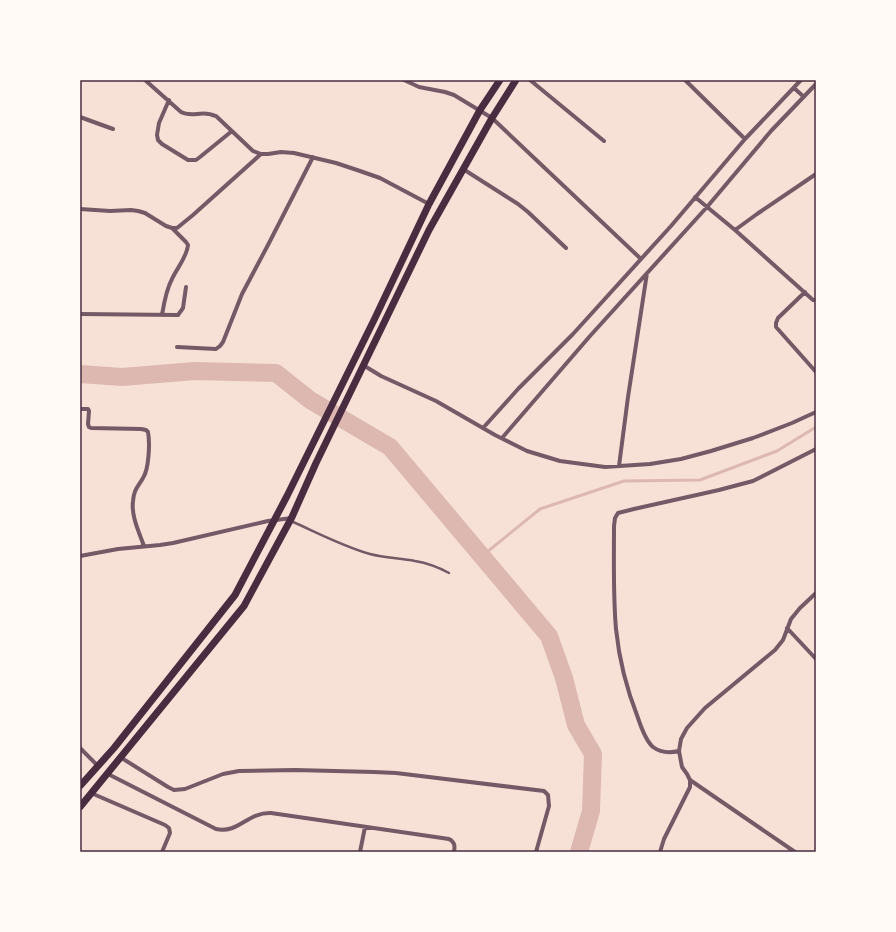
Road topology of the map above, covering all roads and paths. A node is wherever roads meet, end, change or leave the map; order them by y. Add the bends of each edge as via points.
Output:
1 (146, 80) edge
2 (404, 80) edge
3 (500, 80) edge
4 (516, 80) edge
5 (530, 80) edge
6 (685, 80) edge
7 (801, 80) edge
8 (816, 84) edge
9 (795, 89) junction
10 (803, 96) junction
11 (169, 100) junction
12 (480, 110) junction
13 (80, 117) edge
14 (492, 118) junction
15 (113, 129) dead end
16 (232, 131) junction
17 (745, 139) junction
18 (604, 141) dead end
19 (261, 154) junction
20 (313, 157) junction
21 (463, 169) junction
22 (816, 174) edge
23 (696, 199) junction
24 (429, 204) junction
25 (705, 206) junction
26 (80, 209) edge
27 (172, 228) junction
28 (735, 230) junction
29 (412, 241) junction
30 (421, 245) junction
31 (566, 248) dead end
32 (641, 259) junction
33 (647, 272) junction
34 (186, 287) dead end
35 (805, 292) junction
36 (816, 300) edge
37 (80, 314) edge
38 (162, 315) junction
39 (177, 347) dead end
40 (362, 367) junction
41 (816, 372) edge
42 (80, 409) edge
43 (816, 412) edge
44 (483, 428) junction
45 (502, 438) junction
46 (816, 449) edge
47 (619, 466) junction
48 (291, 519) junction
49 (274, 520) junction
50 (144, 546) junction
51 (260, 547) junction
52 (272, 554) junction
53 (80, 556) edge
54 (449, 573) dead end
55 (816, 593) edge
56 (787, 628) junction
57 (816, 659) edge
58 (80, 748) edge
59 (679, 751) junction
60 (120, 757) junction
61 (98, 766) junction
62 (108, 774) junction
63 (690, 780) junction
64 (80, 786) edge
65 (92, 793) junction
66 (80, 807) edge
67 (365, 827) junction
68 (162, 852) edge
69 (360, 852) edge
70 (454, 852) edge
71 (536, 852) edge
72 (660, 852) edge
73 (795, 852) edge

1 - 11 street
2 - 12 street via 419,87 454,95
3 - 12 main road
4 - 14 main road
5 - 18 street
6 - 17 street
7 - 9 street
8 - 10 street
9 - 10 street
9 - 17 street
10 - 25 street
11 - 16 street via 185,114 216,116
11 - 16 street via 157,130 158,140 188,160 196,160
12 - 14 street
12 - 24 main road
13 - 15 street
14 - 21 main road
14 - 32 street
16 - 19 street
17 - 23 street
19 - 20 street via 281,152
19 - 27 street via 193,215 177,228
20 - 24 street via 380,178
20 - 39 street via 242,294 223,342 216,349
21 - 30 main road
21 - 31 street via 518,204
22 - 28 street
23 - 25 street
23 - 32 street
24 - 29 main road
25 - 28 street
25 - 33 street
26 - 27 street via 138,211
27 - 38 street via 188,245 186,254 171,280
28 - 35 street
29 - 30 main road
29 - 49 main road
30 - 40 main road
32 - 44 street
33 - 45 street
33 - 47 street
34 - 38 street via 181,312 178,315
35 - 36 street
35 - 41 street via 778,318 776,327
37 - 38 street
40 - 44 street via 436,401
40 - 48 main road
42 - 50 street via 88,409 90,428 141,429 148,432 148,463 133,500 135,519
43 - 47 street via 753,438 711,451 681,459
44 - 45 street
45 - 47 street via 560,461 605,467
46 - 59 street via 753,481 634,508 618,513 615,518 616,629 632,702 652,746 661,751
48 - 49 street
48 - 52 main road
48 - 54 lane via 354,549 389,558 427,563
49 - 50 street via 160,545
49 - 51 main road
50 - 53 street
51 - 52 main road
51 - 61 main road via 235,595
52 - 60 main road via 244,606
55 - 56 street via 800,608
56 - 57 street
56 - 59 street via 783,640 775,650 705,708 687,728 681,739
58 - 61 street
59 - 63 street via 682,767
60 - 62 main road
60 - 71 street via 174,790 185,789 230,772 295,770 396,773 544,791 548,795 549,806
61 - 64 main road
62 - 65 main road
62 - 67 street via 224,831 265,813
63 - 72 street via 690,787
63 - 73 street
65 - 66 main road
65 - 68 street via 169,828 170,833
67 - 69 street
67 - 70 street via 449,839 455,846

